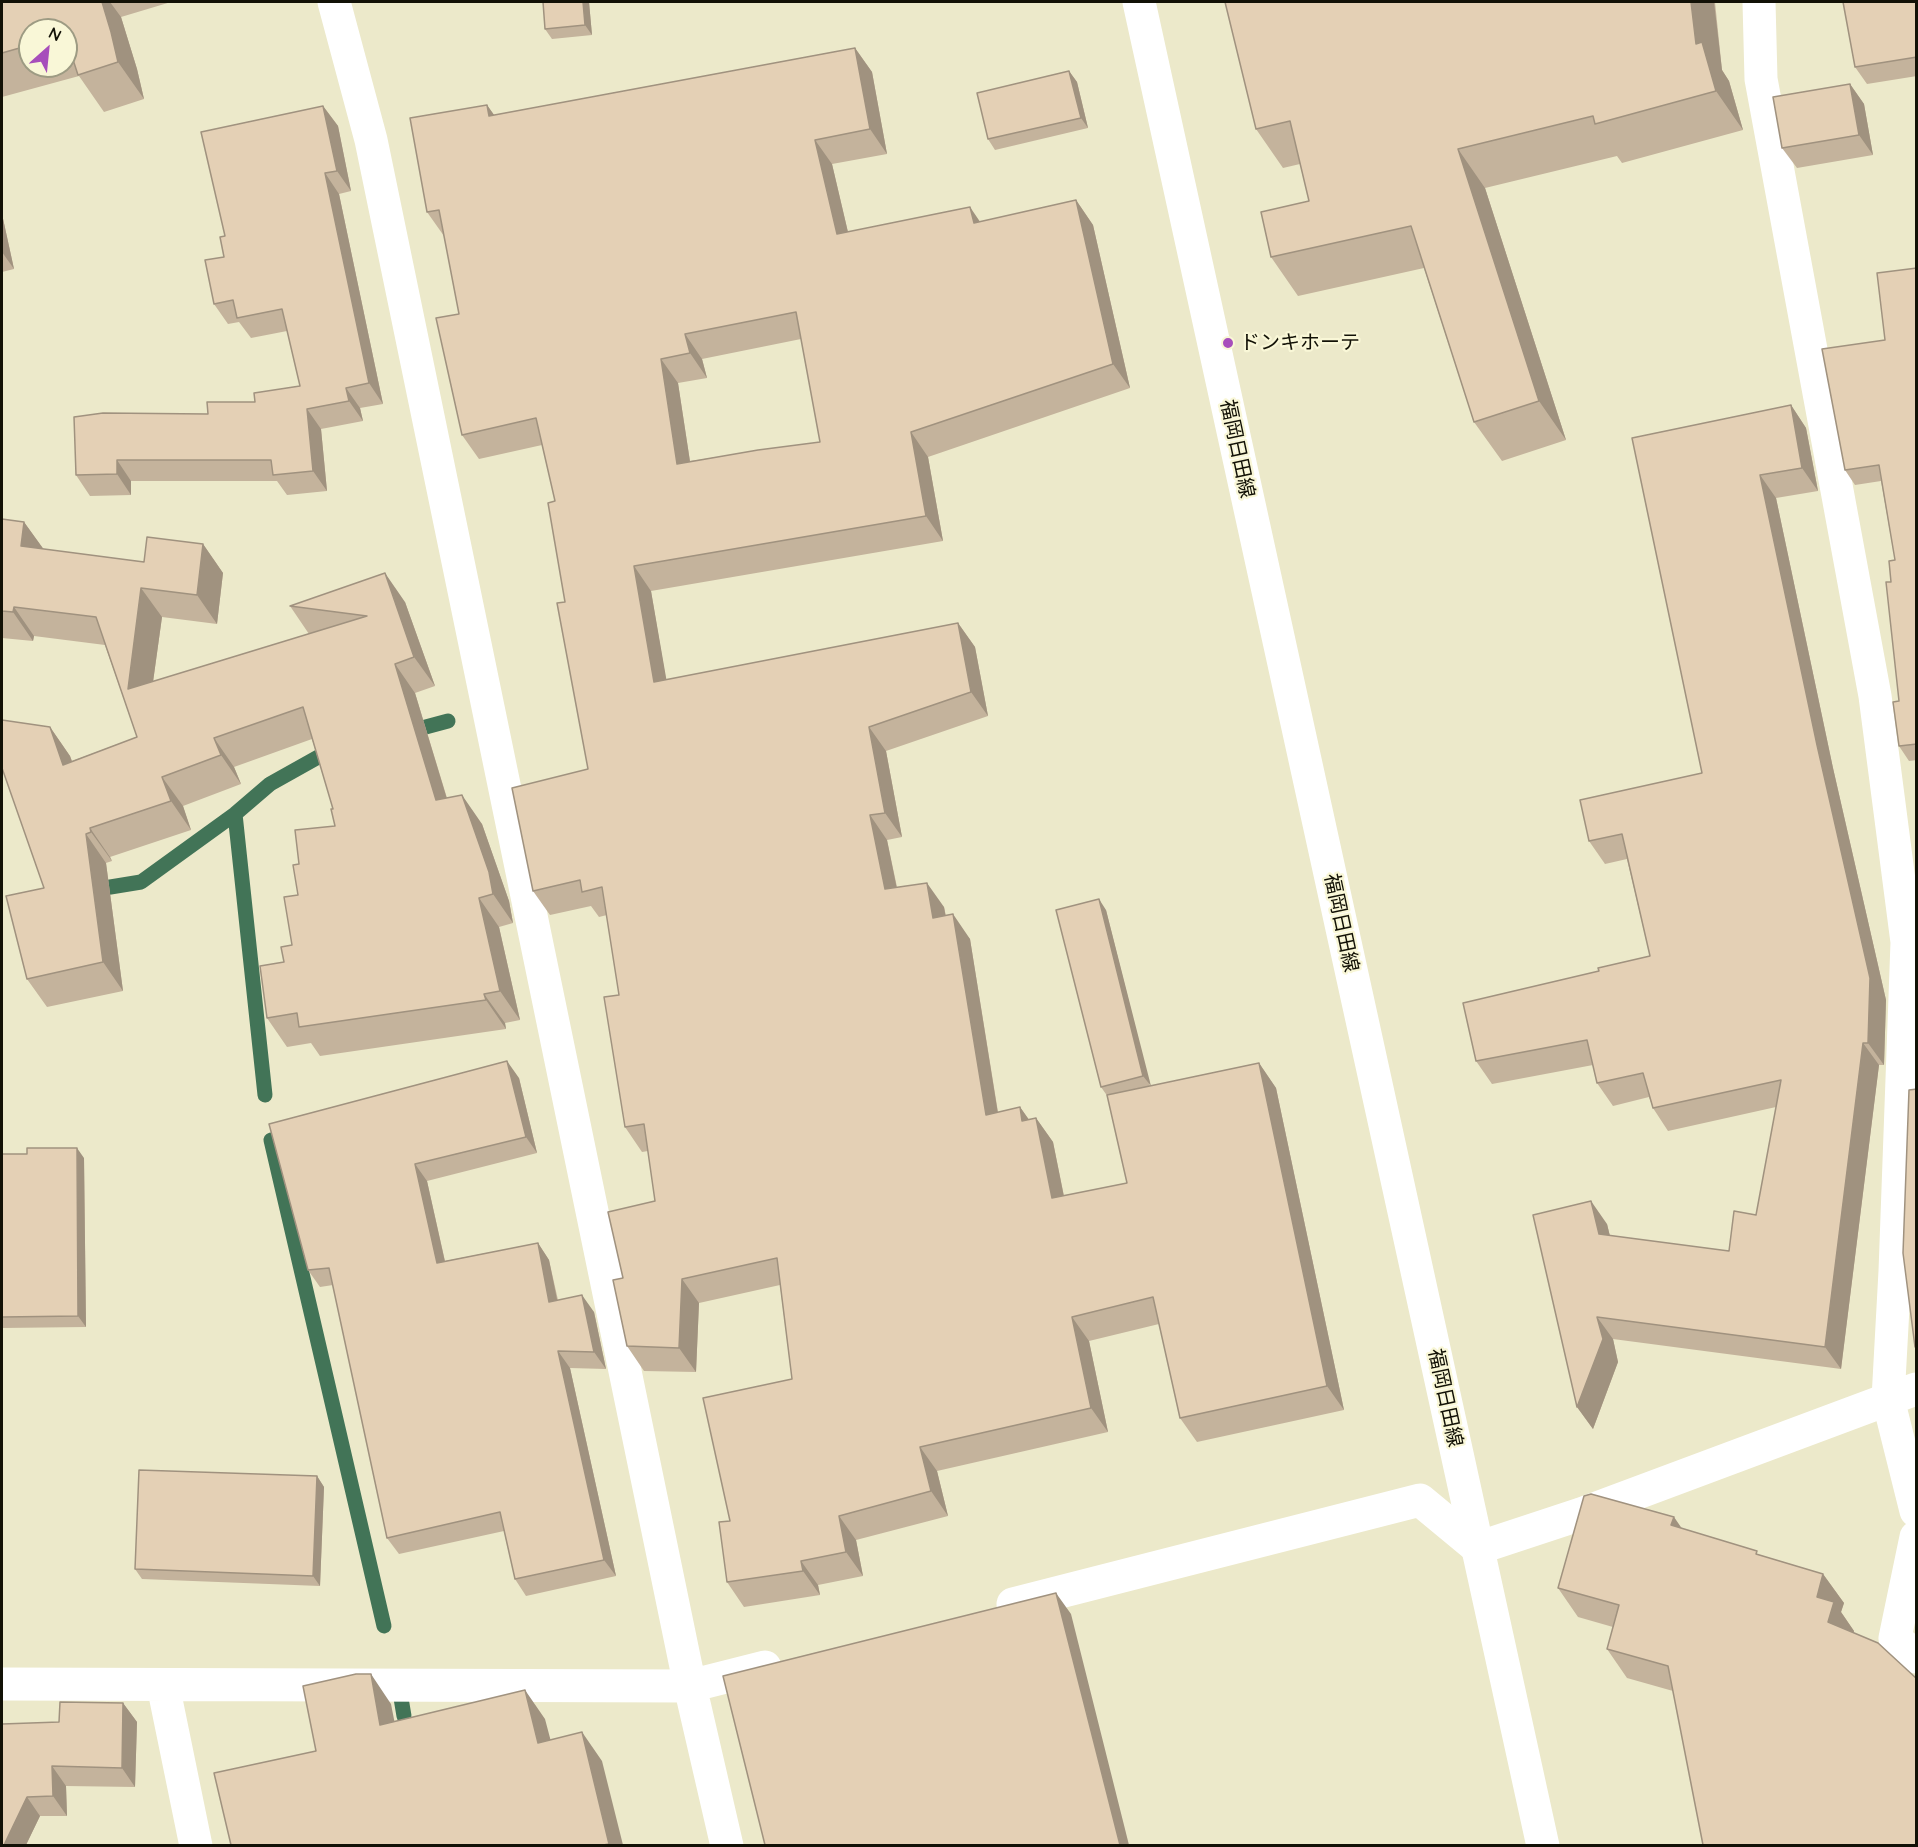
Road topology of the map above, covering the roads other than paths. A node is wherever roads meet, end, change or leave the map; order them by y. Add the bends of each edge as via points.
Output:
1 (334, 2) edge
2 (1139, 2) edge
3 (1759, 2) edge
4 (1902, 1394) edge
5 (1917, 1511) edge
6 (1917, 1537) edge
7 (1478, 1548) junction
8 (980, 1612) edge
9 (1917, 1657) edge
10 (795, 1659) edge
11 (2, 1684) edge
12 (163, 1684) junction
13 (690, 1686) junction
14 (196, 1845) edge
15 (727, 1845) edge
16 (1543, 1845) edge

1 - 13 street via 371,140
2 - 7 street, 福岡日田線
3 - 4 street via 1761,79 1875,696 1907,942 1895,1271
4 - 5 street
4 - 7 street via 1581,1514
6 - 9 street via 1895,1638
7 - 8 street via 1420,1500
7 - 16 street, 福岡日田線
10 - 13 street
11 - 12 street
12 - 13 street
12 - 14 street
13 - 15 street

